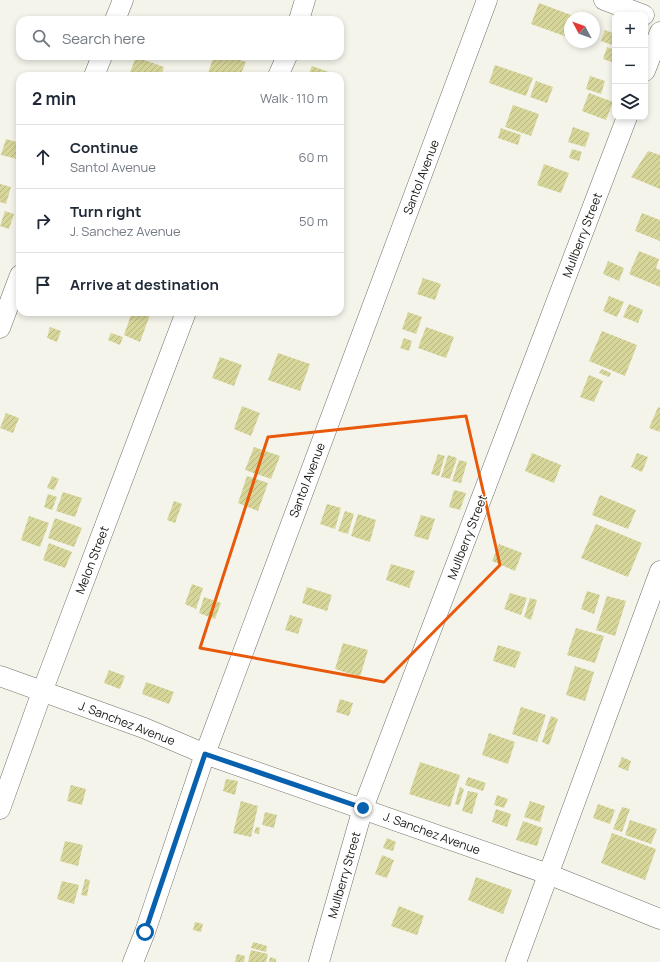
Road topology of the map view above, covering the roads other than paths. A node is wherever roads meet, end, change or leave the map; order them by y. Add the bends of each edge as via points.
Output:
1 (123, 0) edge
2 (305, 0) edge
3 (487, 0) edge
4 (604, 0) edge
5 (636, 12) edge
6 (117, 16) edge
7 (300, 16) edge
8 (648, 16) edge
9 (660, 21) edge
10 (660, 32) edge
11 (100, 60) edge
12 (284, 60) edge
13 (648, 63) edge
14 (96, 72) edge
15 (280, 72) edge
16 (627, 120) edge
17 (16, 286) edge
18 (184, 316) edge
19 (0, 328) edge
20 (660, 571) edge
21 (0, 676) edge
22 (42, 692) junction
23 (205, 754) junction
24 (363, 808) junction
25 (0, 809) edge
26 (548, 874) junction
27 (660, 919) edge
28 (133, 962) edge
29 (319, 962) edge
30 (516, 962) edge

1 - 6 street
2 - 7 street
3 - 23 street, Santol Avenue
4 - 5 street
8 - 9 street
10 - 13 street
11 - 14 street
12 - 15 street
16 - 24 street, Mullberry Street
17 - 19 street
18 - 22 street, Melon Street
20 - 26 street
21 - 22 street, J. Sanchez Avenue
22 - 23 street, J. Sanchez Avenue via 144,728
22 - 25 street, Melon Street
23 - 24 street, J. Sanchez Avenue
23 - 28 street, Santol Avenue
24 - 26 street, J. Sanchez Avenue
24 - 29 street, Mullberry Street
26 - 27 street, J. Sanchez Avenue
26 - 30 street

